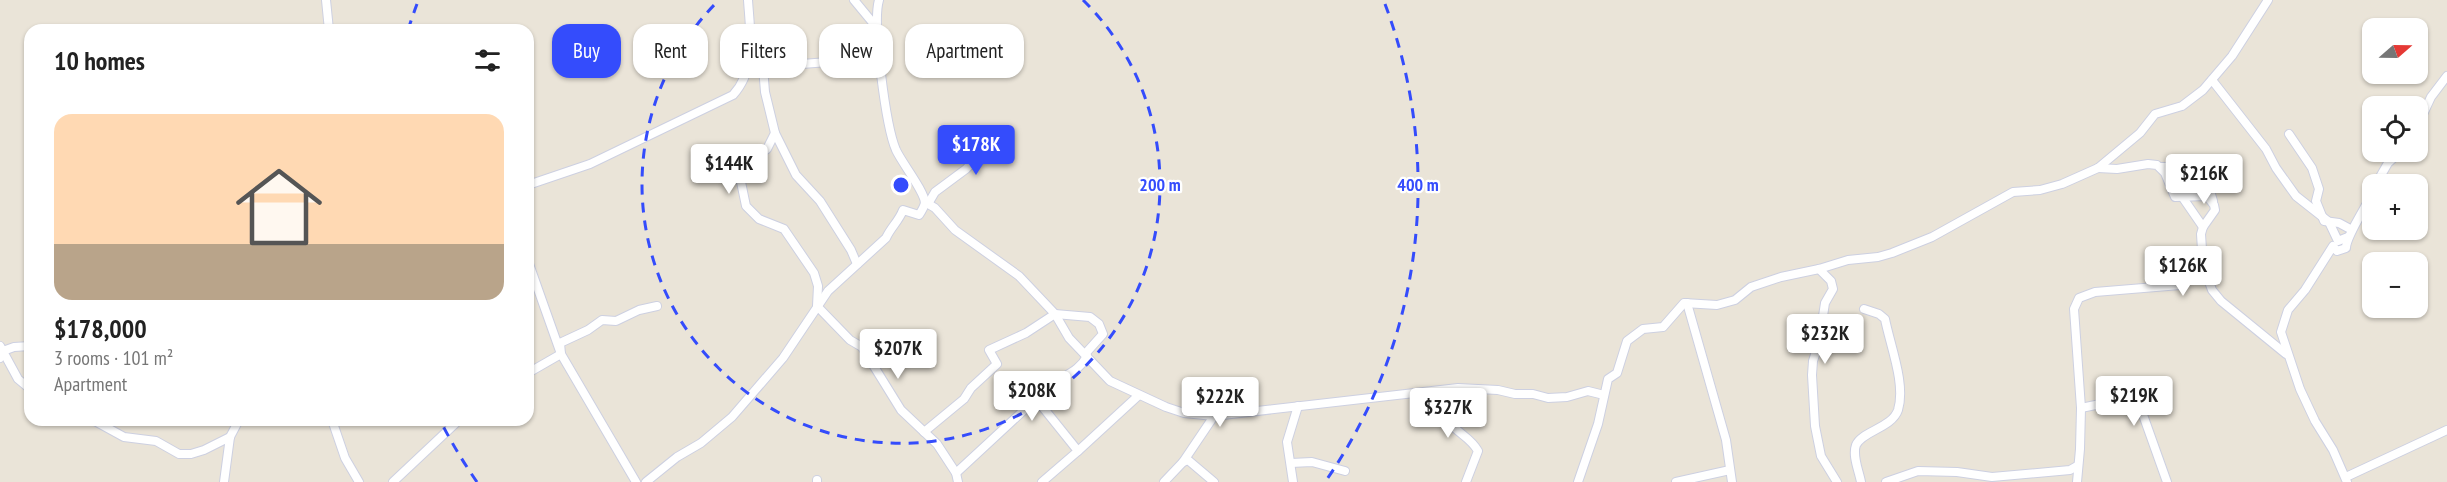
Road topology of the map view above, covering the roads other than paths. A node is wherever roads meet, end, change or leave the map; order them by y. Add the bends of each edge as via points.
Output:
1 (326, 0) edge
2 (748, 0) edge
3 (854, 0) edge
4 (879, 0) edge
5 (2268, 0) edge
6 (328, 24) edge
7 (751, 24) edge
8 (875, 24) edge
9 (879, 24) edge
10 (2447, 76) edge
11 (742, 78) edge
12 (764, 78) edge
13 (883, 78) edge
14 (2212, 80) junction
15 (2428, 103) edge
16 (1000, 132) dead end
17 (775, 133) junction
18 (2289, 134) dead end
19 (2160, 167) junction
20 (2098, 168) junction
21 (534, 182) edge
22 (2183, 198) junction
23 (927, 203) junction
24 (2214, 205) junction
25 (2362, 212) edge
26 (2325, 219) junction
27 (2203, 227) junction
28 (2350, 234) junction
29 (857, 264) junction
30 (2203, 265) junction
31 (1819, 269) junction
32 (534, 278) edge
33 (1686, 303) junction
34 (657, 306) dead end
35 (817, 306) junction
36 (1864, 309) dead end
37 (1054, 314) junction
38 (24, 347) edge
39 (1, 352) edge
40 (561, 354) junction
41 (1086, 355) junction
42 (2287, 355) junction
43 (534, 370) edge
44 (24, 384) edge
45 (1437, 391) junction
46 (1139, 395) junction
47 (1604, 395) junction
48 (1037, 400) junction
49 (1298, 406) junction
50 (2081, 408) junction
51 (1214, 416) junction
52 (101, 426) edge
53 (236, 426) edge
54 (334, 426) edge
55 (453, 426) edge
56 (2447, 430) edge
57 (924, 432) junction
58 (230, 437) junction
59 (1078, 451) junction
60 (1183, 462) junction
61 (1291, 464) junction
62 (2077, 466) junction
63 (1731, 470) junction
64 (1345, 471) dead end
65 (956, 473) junction
66 (1969, 478) edge
67 (2346, 480) edge
68 (224, 482) edge
69 (359, 482) edge
70 (393, 482) edge
71 (636, 482) edge
72 (646, 482) edge
73 (958, 482) edge
74 (1042, 482) edge
75 (1164, 482) edge
76 (1214, 482) edge
77 (1293, 482) edge
78 (1466, 482) edge
79 (1578, 482) edge
80 (1676, 482) edge
81 (1732, 482) edge
82 (1837, 482) edge
83 (1861, 482) edge
84 (1886, 482) edge
85 (2077, 482) edge
86 (2167, 482) edge

1 - 6 street
2 - 7 street
3 - 8 street
4 - 9 street
5 - 14 street
10 - 15 street
11 - 21 street via 729,98 590,164
12 - 17 street
13 - 23 street via 890,132
14 - 20 street via 2182,106 2155,114 2140,133
14 - 26 street via 2266,149 2296,196
16 - 23 street via 966,168 934,192
17 - 29 street via 796,175 820,201
17 - 35 street via 767,149 745,164 742,196 753,215 784,229 814,273
18 - 26 street via 2312,168 2319,189 2316,201
19 - 20 street via 2148,164
19 - 22 street via 2175,197
19 - 24 street via 2179,167 2194,182 2209,188
20 - 31 street via 2062,184 2013,192 1908,247
22 - 24 street via 2207,196
22 - 27 street
23 - 29 street via 919,215 903,210 886,238
23 - 37 street via 955,230 1019,276
24 - 27 street
25 - 28 street
26 - 28 street via 2339,223
26 - 28 street via 2338,241
27 - 30 street
28 - 42 street via 2346,248 2337,251 2333,246 2288,310 2281,332
29 - 35 street
30 - 42 street via 2212,290 2221,301
30 - 50 street via 2180,285 2095,292 2079,298 2074,309
31 - 33 street via 1761,284 1722,304
31 - 82 street via 1833,289 1825,303 1813,362 1815,426 1821,456
32 - 40 street
33 - 47 street via 1663,327 1643,329 1627,341 1621,364 1608,380
33 - 63 street
34 - 40 street via 616,321 602,320 560,343
35 - 57 street via 862,347 902,410
35 - 72 street via 783,358 732,417
36 - 83 street via 1885,318 1899,380 1899,409 1856,446
37 - 41 street
37 - 41 street via 1090,317 1101,327 1102,334
37 - 57 street via 1026,333 989,350 998,364
38 - 39 street
39 - 44 street
40 - 43 street
40 - 71 street
41 - 46 street via 1110,381
41 - 48 street via 1081,368 1060,378
42 - 67 street via 2315,422
45 - 47 street via 1493,389 1548,399 1588,391
45 - 49 street
45 - 78 street via 1447,419 1478,451
46 - 51 street via 1184,413
46 - 59 street
47 - 79 street
48 - 59 street
48 - 65 street
49 - 51 street
49 - 61 street via 1288,436
50 - 62 street
50 - 86 street via 2137,398
51 - 60 street
52 - 58 street via 124,437 156,441 179,454 204,450
53 - 58 street
54 - 69 street via 345,458
55 - 70 street
56 - 67 street
57 - 65 street
58 - 68 street
59 - 74 street
60 - 75 street
60 - 76 street via 1189,460
61 - 64 street via 1312,462
61 - 77 street
62 - 66 street via 2070,470
62 - 85 street
63 - 80 street
63 - 81 street
65 - 73 street
66 - 84 street via 1918,471

